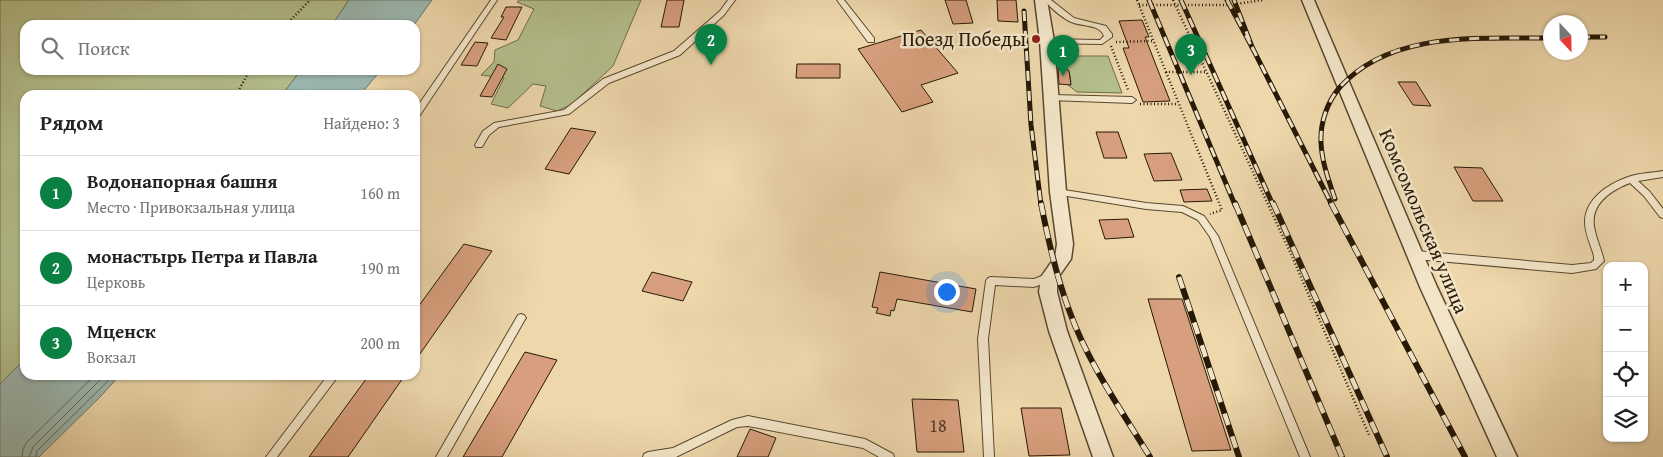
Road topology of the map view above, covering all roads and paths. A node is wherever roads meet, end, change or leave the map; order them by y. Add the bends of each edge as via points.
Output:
1 (310, 0) edge
2 (494, 0) edge
3 (732, 0) edge
4 (840, 0) edge
5 (1042, 0) edge
6 (1048, 0) edge
7 (1136, 0) edge
8 (1173, 0) edge
9 (1263, 0) edge
10 (1308, 0) edge
11 (1138, 5) junction
12 (1176, 5) junction
13 (291, 20) edge
14 (871, 40) dead end
15 (1048, 41) junction
16 (1153, 41) junction
17 (1166, 72) junction
18 (1206, 72) junction
19 (247, 75) edge
20 (239, 90) edge
21 (1052, 98) junction
22 (1132, 100) junction
23 (1178, 104) junction
24 (420, 109) edge
25 (479, 145) dead end
26 (1663, 174) edge
27 (1632, 179) junction
28 (1058, 192) junction
29 (1663, 215) edge
30 (1201, 218) junction
31 (1416, 255) junction
32 (1049, 277) junction
33 (521, 318) dead end
34 (330, 380) edge
35 (1369, 435) dead end
36 (670, 455) edge
37 (271, 457) edge
38 (441, 457) edge
39 (648, 457) edge
40 (889, 457) edge
41 (989, 457) edge
42 (1103, 457) edge
43 (1304, 457) edge
44 (1507, 457) edge

1 - 13 path
2 - 24 lane
3 - 25 lane via 677,53 606,81 566,112 497,125 486,133
4 - 14 lane
5 - 15 street
6 - 15 lane via 1072,20 1107,31 1108,37 1102,42
7 - 11 path
8 - 12 path
9 - 12 path
10 - 31 street, Комсомольская улица
11 - 12 path
11 - 16 path
12 - 18 path
15 - 21 street
16 - 17 path
16 - 22 path via 1110,42
17 - 18 path
17 - 23 path
18 - 35 path via 1291,254
19 - 20 path
21 - 22 lane
21 - 28 street
22 - 23 path via 1141,104
23 - 30 path via 1222,210
26 - 27 lane
27 - 29 lane
27 - 31 lane via 1605,192 1593,207 1588,222 1599,261 1593,266 1572,269
28 - 30 lane via 1183,210
28 - 32 street via 1065,244 1063,259
30 - 43 lane via 1214,236
31 - 44 street, Комсомольская улица
32 - 41 lane via 1034,283 991,281 984,339
32 - 42 street via 1048,292 1058,331
33 - 38 lane
34 - 37 lane
36 - 39 lane
36 - 40 lane via 736,423 748,421 865,444

